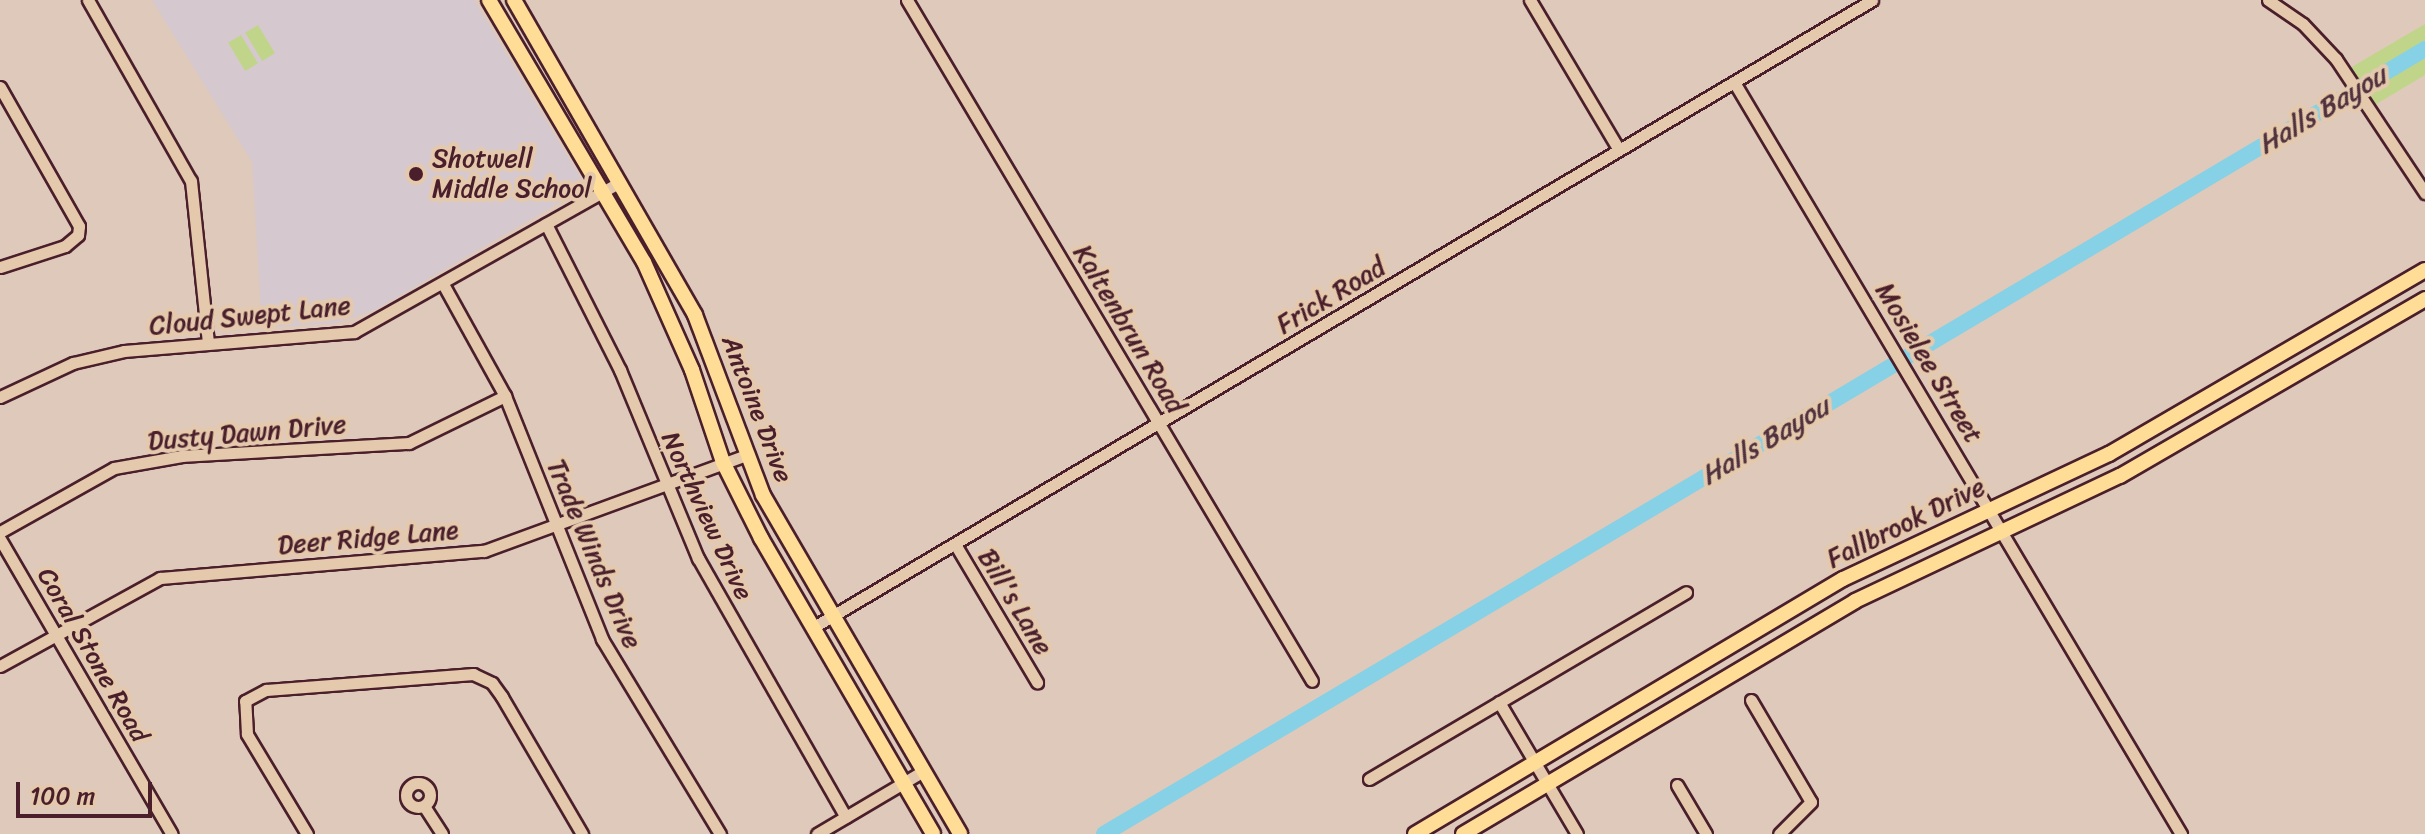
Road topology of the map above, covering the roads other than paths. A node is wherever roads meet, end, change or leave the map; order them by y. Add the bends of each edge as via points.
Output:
1 (88, 0) edge
2 (489, 0) edge
3 (514, 0) edge
4 (907, 0) edge
5 (1530, 0) edge
6 (1872, 0) edge
7 (2268, 0) edge
8 (1734, 82) junction
9 (0, 87) edge
10 (1619, 150) junction
11 (620, 182) junction
12 (602, 192) junction
13 (2425, 193) edge
14 (546, 224) junction
15 (0, 267) edge
16 (2425, 270) edge
17 (443, 284) junction
18 (2425, 299) edge
19 (208, 343) junction
20 (505, 396) junction
21 (0, 397) edge
22 (1159, 424) junction
23 (747, 455) junction
24 (723, 462) junction
25 (663, 482) junction
26 (1986, 509) junction
27 (554, 525) junction
28 (1999, 531) junction
29 (0, 532) edge
30 (0, 539) edge
31 (955, 544) junction
32 (1686, 592) dead end
33 (830, 617) junction
34 (812, 628) junction
35 (55, 634) junction
36 (0, 666) edge
37 (1312, 681) dead end
38 (1037, 682) dead end
39 (1751, 700) dead end
40 (1499, 702) junction
41 (1535, 763) junction
42 (922, 772) junction
43 (1369, 779) dead end
44 (902, 784) junction
45 (1547, 784) junction
46 (1677, 785) dead end
47 (424, 806) dead end
48 (846, 817) junction
49 (172, 834) edge
50 (307, 834) edge
51 (442, 834) edge
52 (582, 834) edge
53 (720, 834) edge
54 (817, 834) edge
55 (933, 834) edge
56 (960, 834) edge
57 (1415, 834) edge
58 (1463, 834) edge
59 (1577, 834) edge
60 (1706, 834) edge
61 (1779, 834) edge
62 (2181, 834) edge

1 - 19 street via 191,181
2 - 12 main road, Antoine Drive
3 - 11 main road, Antoine Drive
4 - 22 street, Kaltenbrun Road
5 - 10 street
6 - 8 street, Frick Road
7 - 13 street via 2310,30 2340,65
8 - 10 street, Frick Road
8 - 26 street, Mosielee Street
9 - 15 street via 76,216 78,235 65,246
10 - 22 street, Frick Road
11 - 12 street, Cloud Swept Lane
11 - 23 main road, Antoine Drive via 695,315
12 - 14 street, Cloud Swept Lane
12 - 24 main road, Antoine Drive via 669,315
14 - 17 street, Cloud Swept Lane
14 - 25 street, Northview Drive via 614,358
16 - 26 main road, Fallbrook Drive via 2134,441
17 - 19 street, Cloud Swept Lane via 354,332
17 - 20 street, Trade Winds Drive
18 - 28 main road, Fallbrook Drive via 2120,476
19 - 21 street, Cloud Swept Lane via 124,351 73,363
20 - 27 street, Trade Winds Drive
20 - 29 street, Dusty Dawn Drive via 409,443 182,456 114,468
22 - 31 street, Frick Road
22 - 37 street, Kaltenbrun Road
23 - 24 street, Deer Ridge Lane
23 - 33 main road, Antoine Drive
24 - 25 street, Deer Ridge Lane
24 - 34 main road, Antoine Drive
25 - 27 street, Deer Ridge Lane
25 - 48 street, Northview Drive via 724,607
26 - 28 street, Mosielee Street
26 - 41 main road, Fallbrook Drive via 1843,579
27 - 35 street, Deer Ridge Lane via 484,551 160,578
27 - 53 street, Trade Winds Drive via 602,639
28 - 45 main road, Fallbrook Drive via 1855,601
28 - 62 street, Mosielee Street
30 - 35 street, Coral Stone Road
31 - 33 street, Frick Road
31 - 38 street, Bill's Lane
32 - 40 street
33 - 34 street, Frick Road
33 - 42 main road, Antoine Drive
34 - 44 main road, Antoine Drive
35 - 36 street, Deer Ridge Lane
35 - 49 street, Coral Stone Road
39 - 61 street via 1811,802
40 - 41 street
40 - 43 street
41 - 45 street
41 - 57 main road, Fallbrook Drive
42 - 44 street
42 - 56 main road, Antoine Drive
44 - 48 street
44 - 55 main road, Antoine Drive
45 - 58 main road, Fallbrook Drive
45 - 59 street
46 - 60 street
47 - 51 street
48 - 54 street
50 - 52 street via 247,734 245,701 266,690 482,677 502,697

